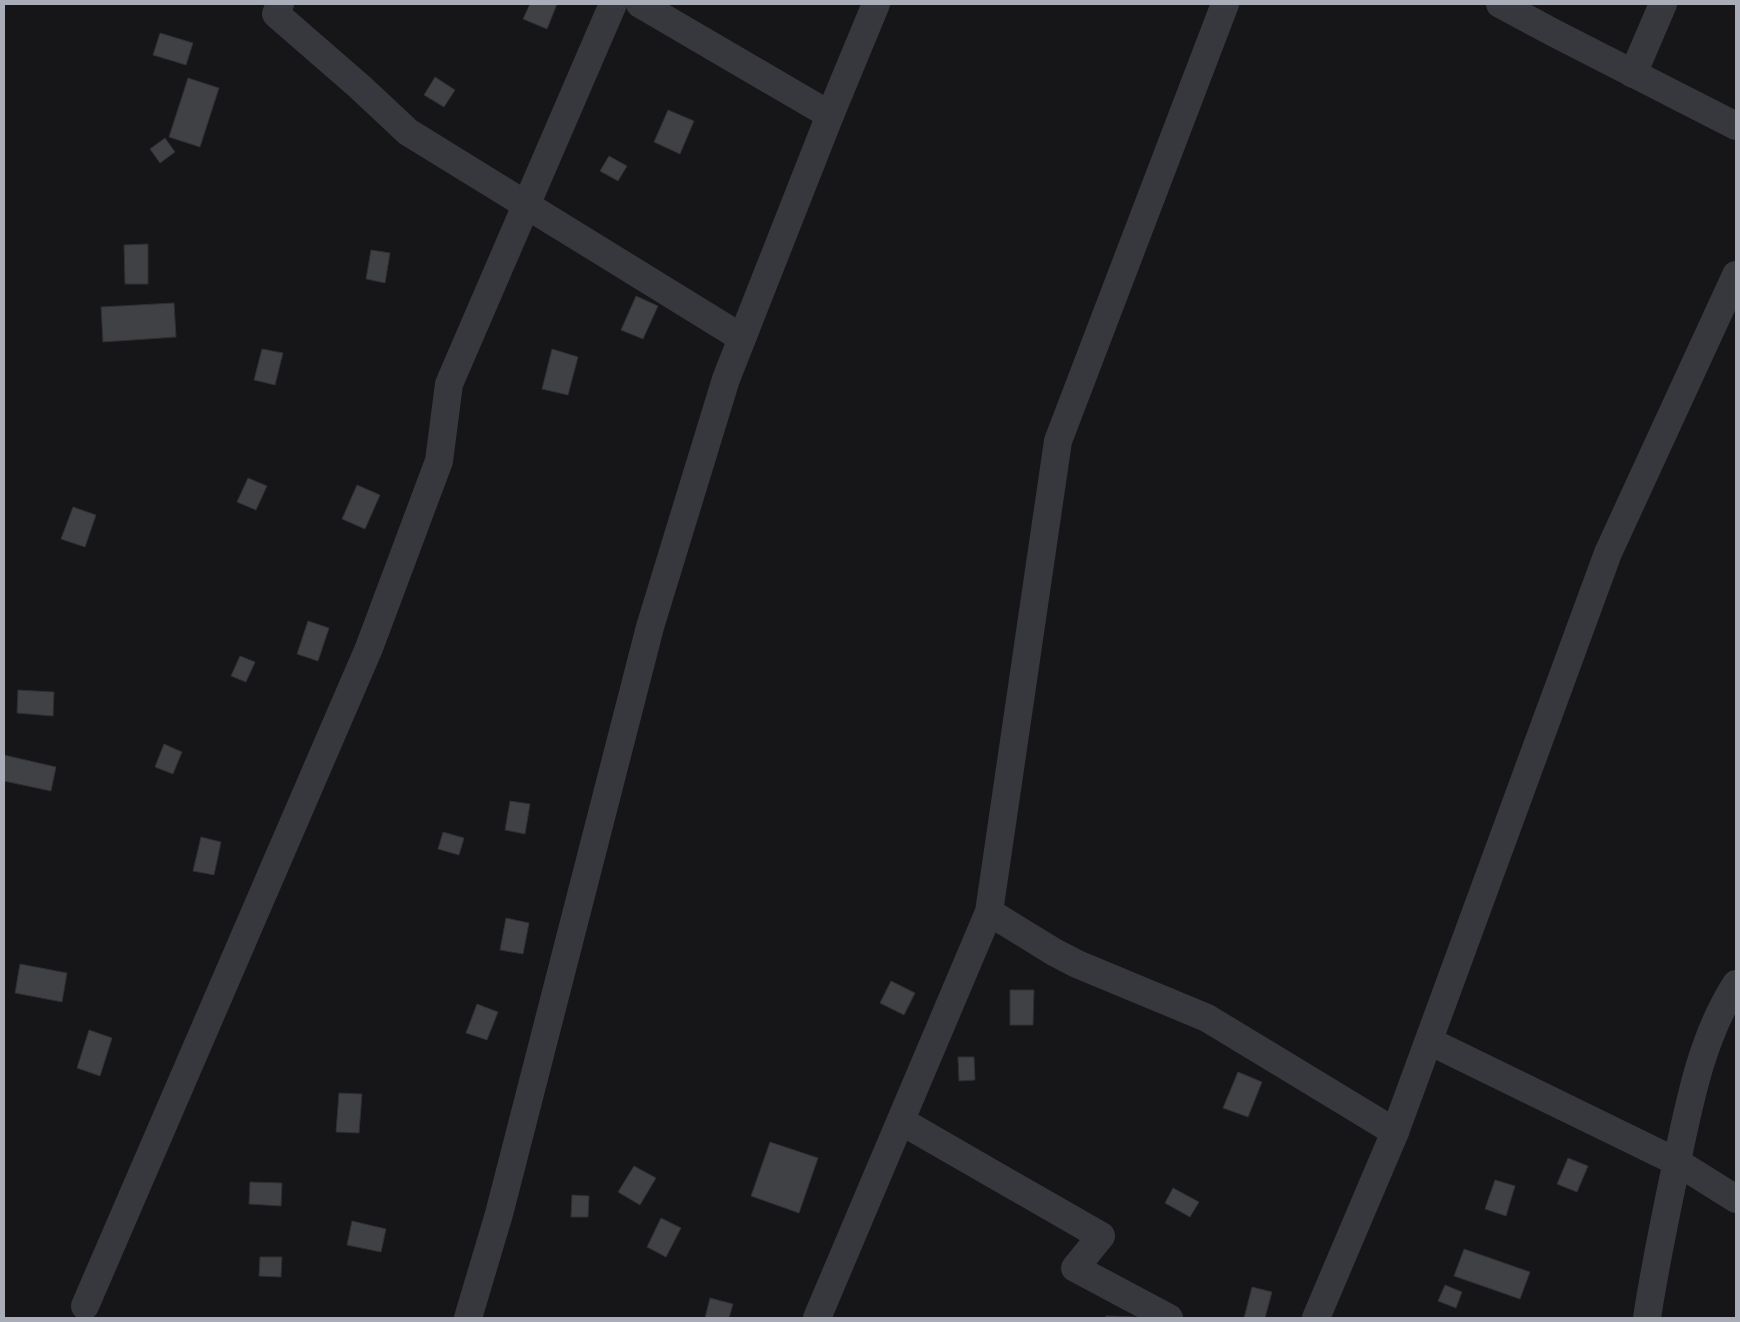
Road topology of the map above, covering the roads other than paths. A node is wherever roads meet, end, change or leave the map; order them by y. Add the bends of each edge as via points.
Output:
1 (280, 4) edge
2 (613, 4) edge
3 (640, 4) edge
4 (876, 4) edge
5 (1225, 4) edge
6 (1500, 4) edge
7 (1663, 4) edge
8 (1633, 74) junction
9 (830, 115) junction
10 (1736, 126) edge
11 (526, 203) junction
12 (1736, 275) edge
13 (1728, 315) edge
14 (742, 338) junction
15 (990, 912) junction
16 (1736, 984) edge
17 (1429, 1041) junction
18 (901, 1121) junction
19 (1395, 1132) junction
20 (1677, 1162) junction
21 (1736, 1199) edge
22 (85, 1306) dead end
23 (468, 1318) edge
24 (817, 1318) edge
25 (1169, 1318) edge
26 (1316, 1318) edge
27 (1647, 1318) edge

1 - 11 street via 276,14 408,132
2 - 11 street
3 - 9 street
4 - 9 street
5 - 15 street via 1058,441
6 - 8 street
7 - 8 street
8 - 10 street
9 - 14 street
11 - 14 street
11 - 22 street via 449,384 439,461 369,648
12 - 13 street
13 - 17 street via 1608,553
14 - 23 street via 726,379 650,626 500,1214
15 - 18 street
15 - 19 street via 1076,964 1207,1018
16 - 20 street via 1703,1054
17 - 19 street
17 - 20 street
18 - 24 street
18 - 25 street via 1101,1236 1075,1268
19 - 26 street
20 - 21 street
20 - 27 street

